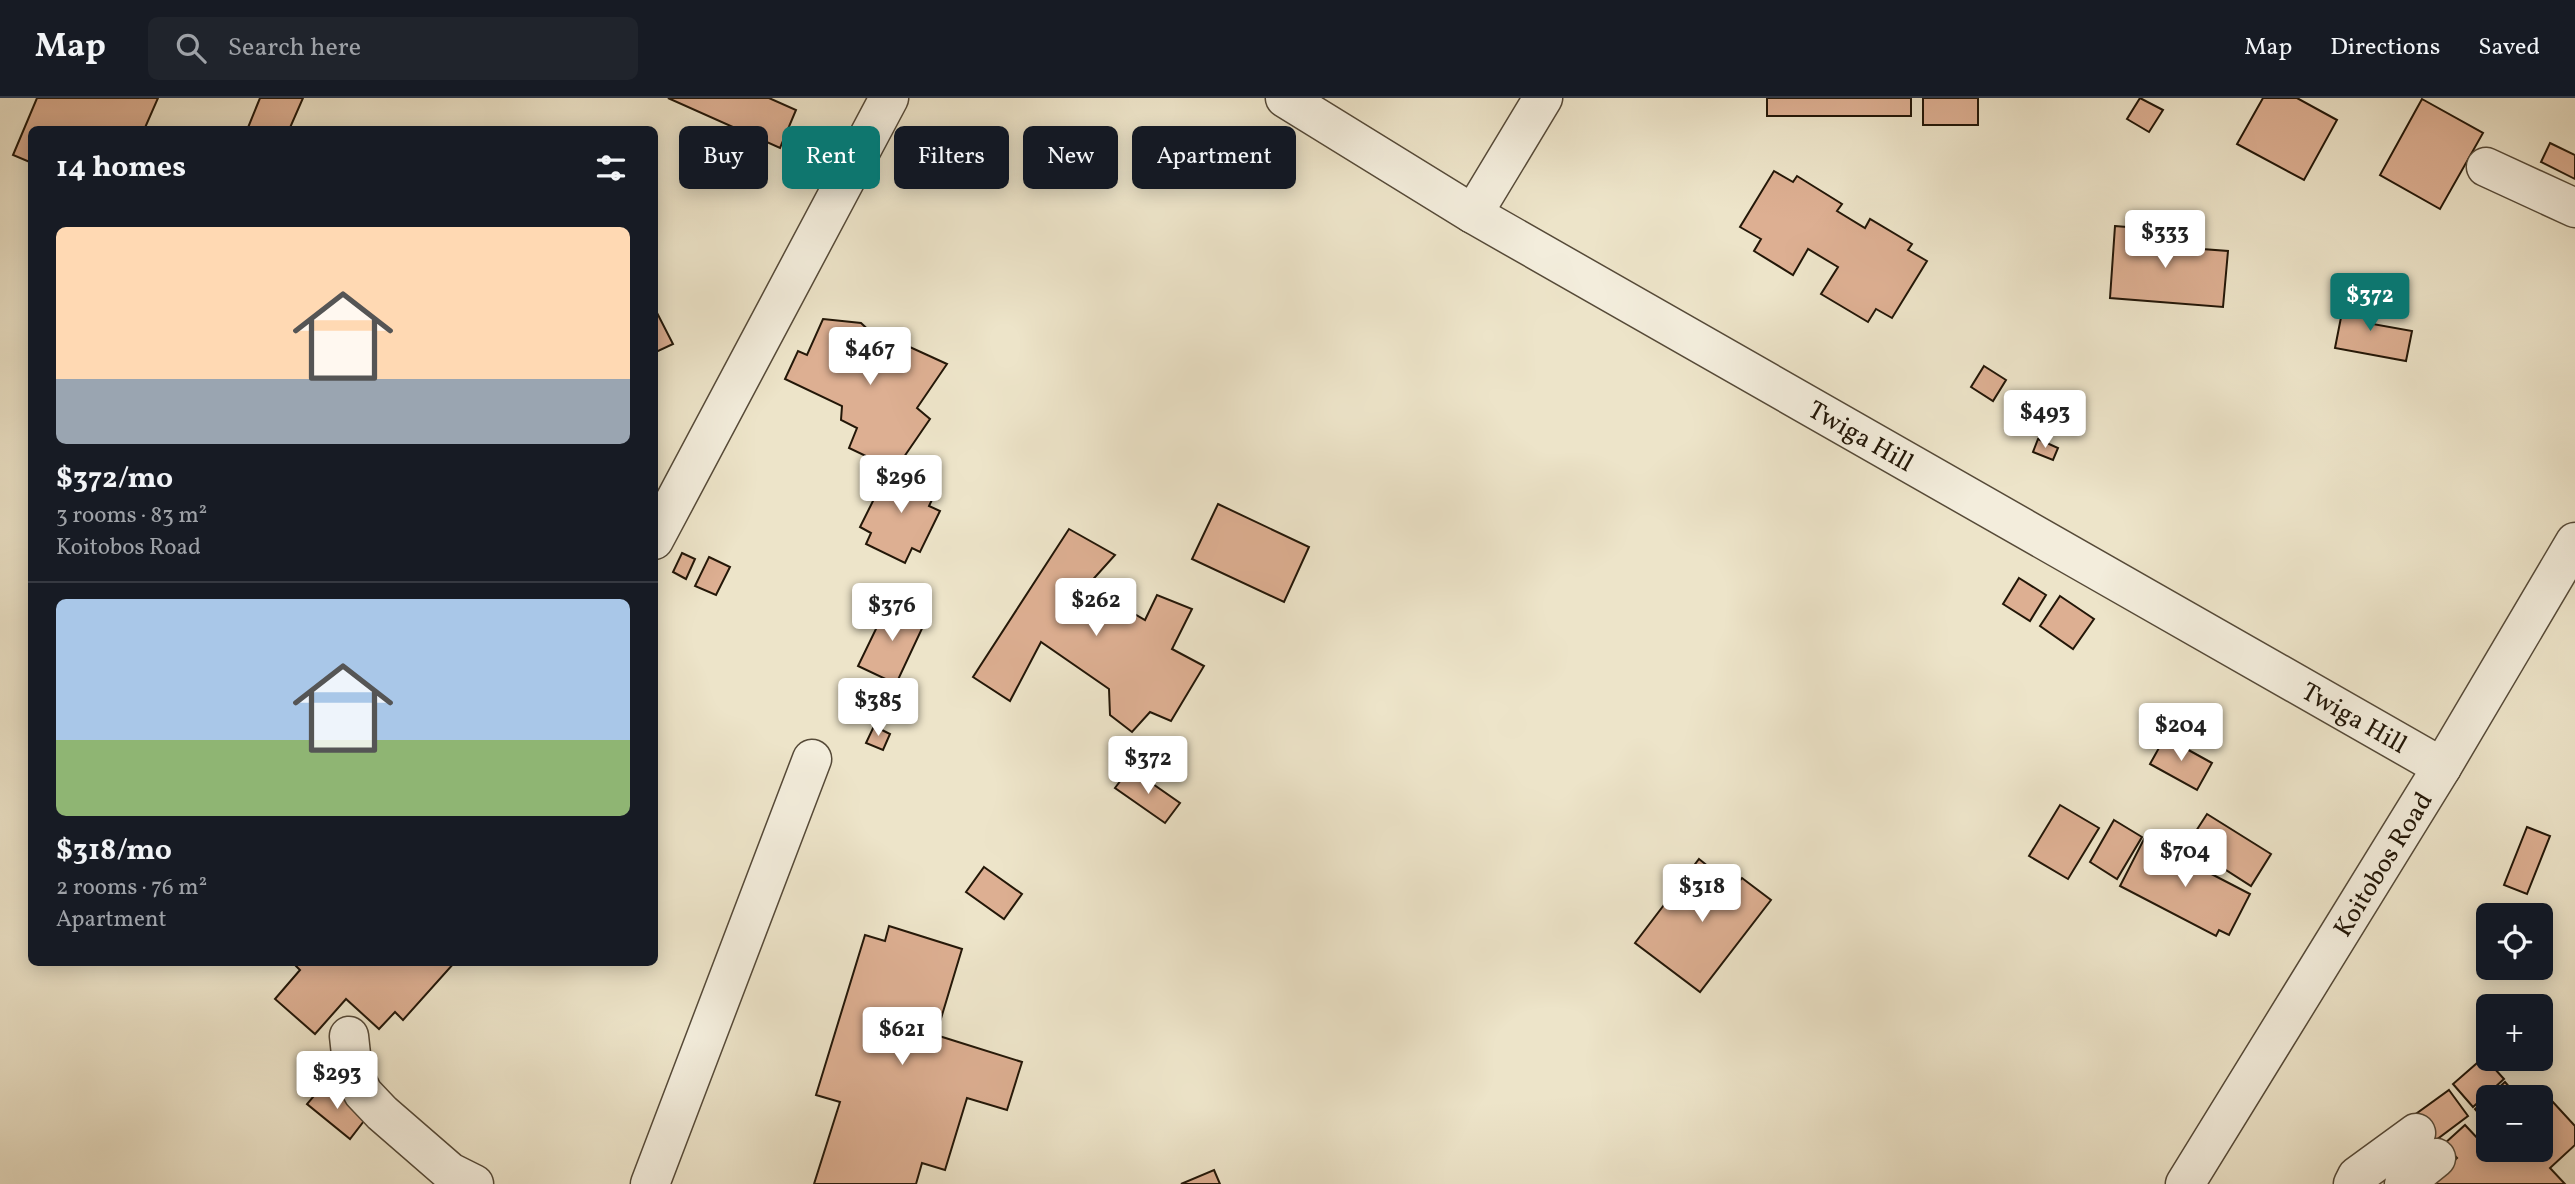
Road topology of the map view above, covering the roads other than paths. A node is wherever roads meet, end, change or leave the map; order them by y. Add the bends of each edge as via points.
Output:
1 (890, 98) edge
2 (1285, 98) edge
3 (1543, 98) edge
4 (2486, 167) dead end
5 (2575, 208) edge
6 (1473, 214) junction
7 (658, 533) edge
8 (2575, 542) edge
9 (812, 759) dead end
10 (2442, 767) junction
11 (349, 1036) dead end
12 (474, 1184) edge
13 (649, 1184) edge
14 (2185, 1184) edge
15 (2353, 1184) edge
16 (2404, 1184) edge

1 - 7 street
2 - 6 street, Twiga Hill
3 - 6 street
4 - 5 street
6 - 10 street, Twiga Hill
8 - 10 street, Koitobos Road
9 - 13 street
10 - 14 street, Koitobos Road
11 - 12 street via 353,1073 363,1093 450,1172
15 - 16 street via 2357,1176 2426,1146

